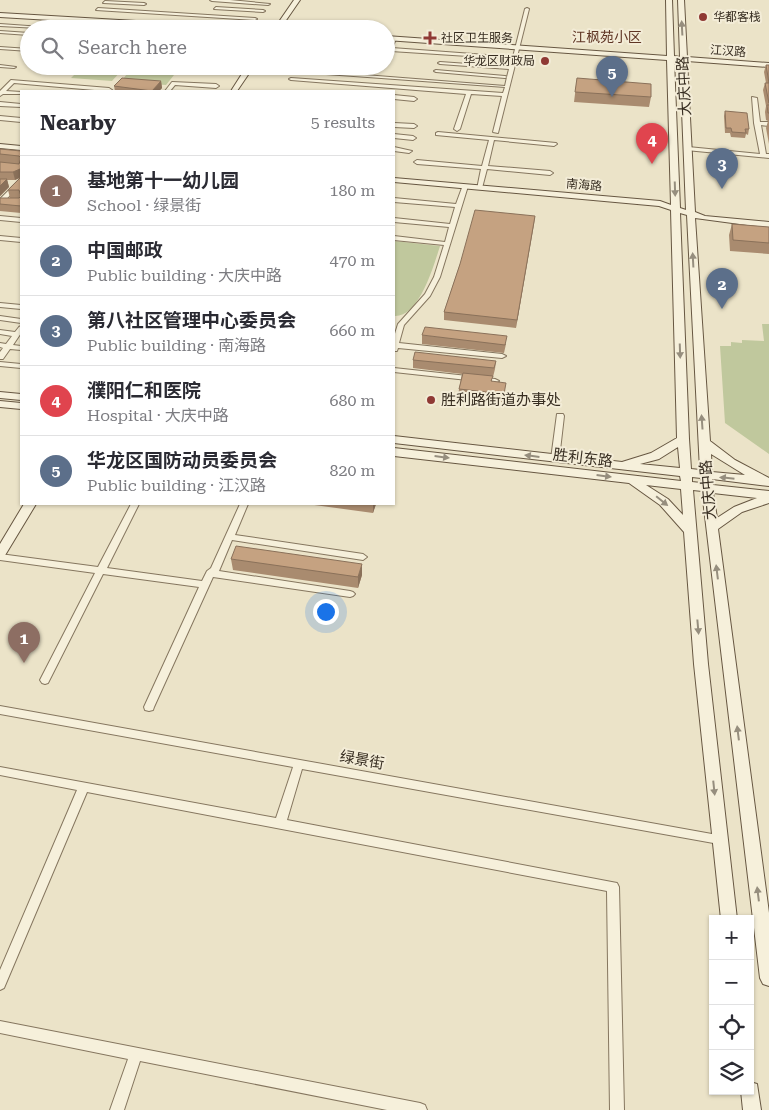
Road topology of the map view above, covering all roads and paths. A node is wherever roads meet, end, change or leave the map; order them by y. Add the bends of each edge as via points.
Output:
1 (148, 0) edge
2 (212, 0) edge
3 (222, 0) edge
4 (297, 0) edge
5 (669, 0) edge
6 (681, 0) edge
7 (105, 2) dead end
8 (144, 4) junction
9 (268, 4) dead end
10 (216, 8) junction
11 (98, 9) dead end
12 (527, 9) dead end
13 (263, 11) dead end
14 (137, 12) junction
15 (0, 15) edge
16 (210, 16) junction
17 (256, 18) dead end
18 (91, 20) edge
19 (130, 20) edge
20 (206, 20) edge
21 (283, 20) edge
22 (0, 26) edge
23 (20, 27) edge
24 (0, 32) edge
25 (14, 33) junction
26 (20, 33) edge
27 (395, 39) edge
28 (0, 47) edge
29 (519, 48) junction
30 (20, 49) edge
31 (395, 50) edge
32 (443, 53) junction
33 (511, 58) dead end
34 (670, 58) junction
35 (683, 59) junction
36 (440, 63) junction
37 (769, 65) edge
38 (0, 66) edge
39 (14, 67) dead end
40 (509, 68) dead end
41 (436, 71) junction
42 (245, 75) edge
43 (325, 75) edge
44 (351, 75) edge
45 (376, 77) junction
46 (506, 77) dead end
47 (291, 79) dead end
48 (321, 81) junction
49 (433, 81) junction
50 (115, 83) edge
51 (372, 85) junction
52 (503, 86) dead end
53 (109, 90) edge
54 (168, 90) edge
55 (213, 90) edge
56 (235, 90) edge
57 (430, 90) junction
58 (1, 93) edge
59 (20, 93) edge
60 (469, 93) junction
61 (506, 95) junction
62 (395, 97) edge
63 (754, 98) dead end
64 (414, 99) dead end
65 (0, 104) edge
66 (20, 106) edge
67 (0, 118) edge
68 (20, 120) edge
69 (757, 123) junction
70 (769, 124) edge
71 (395, 125) edge
72 (414, 126) dead end
73 (457, 129) dead end
74 (496, 132) dead end
75 (438, 134) dead end
76 (395, 136) edge
77 (412, 138) dead end
78 (492, 138) junction
79 (554, 144) dead end
80 (0, 146) edge
81 (20, 148) edge
82 (395, 149) edge
83 (688, 150) junction
84 (409, 151) dead end
85 (766, 155) edge
86 (417, 162) dead end
87 (484, 168) junction
88 (550, 173) dead end
89 (395, 180) edge
90 (8, 183) edge
91 (20, 183) edge
92 (465, 186) junction
93 (479, 188) junction
94 (395, 200) edge
95 (1, 201) edge
96 (12, 202) edge
97 (395, 205) edge
98 (458, 209) junction
99 (676, 209) junction
100 (690, 213) junction
101 (0, 218) edge
102 (20, 220) edge
103 (395, 220) edge
104 (769, 225) edge
105 (453, 226) junction
106 (0, 238) edge
107 (395, 238) edge
108 (20, 240) edge
109 (448, 244) junction
110 (0, 305) edge
111 (20, 307) edge
112 (0, 318) edge
113 (20, 320) edge
114 (395, 320) edge
115 (402, 324) junction
116 (19, 331) edge
117 (0, 332) edge
118 (395, 343) edge
119 (4, 346) edge
120 (395, 346) edge
121 (20, 348) edge
122 (502, 356) dead end
123 (0, 357) edge
124 (0, 364) edge
125 (20, 366) edge
126 (395, 370) edge
127 (495, 380) edge
128 (0, 395) edge
129 (20, 397) edge
130 (0, 404) edge
131 (20, 406) edge
132 (560, 416) dead end
133 (683, 439) junction
134 (395, 440) edge
135 (703, 441) junction
136 (395, 452) edge
137 (555, 458) junction
138 (618, 466) junction
139 (630, 479) junction
140 (686, 480) junction
141 (769, 481) edge
142 (707, 482) junction
143 (769, 497) edge
144 (29, 505) edge
145 (134, 505) edge
146 (244, 505) edge
147 (689, 529) junction
148 (712, 530) junction
149 (230, 537) junction
150 (0, 555) edge
151 (363, 557) dead end
152 (100, 570) junction
153 (210, 573) junction
154 (205, 585) junction
155 (350, 594) dead end
156 (44, 680) dead end
157 (149, 707) dead end
158 (0, 710) edge
159 (299, 763) junction
160 (0, 771) edge
161 (84, 787) junction
162 (280, 824) junction
163 (720, 839) junction
164 (729, 915) edge
165 (769, 978) edge
166 (0, 984) edge
167 (0, 1027) edge
168 (136, 1054) junction
169 (750, 1095) edge
170 (117, 1110) edge
171 (420, 1110) edge
172 (617, 1110) edge
173 (752, 1110) edge

1 - 8 street
2 - 3 street
3 - 9 street
3 - 10 street
4 - 21 main road
5 - 34 main road, 大庆中路
35 -> 6 main road, 大庆中路
7 - 8 street
8 - 14 street
10 - 13 street
10 - 16 street
11 - 14 street
12 - 29 street
14 - 16 street
14 - 19 street
15 - 18 main road
16 - 17 street
16 - 20 street
22 - 23 street
24 - 25 street
25 - 26 street
25 - 28 street
27 - 29 main road, 江汉路
28 - 30 street
29 - 34 main road, 江汉路
29 - 61 street
31 - 32 street
32 - 33 street
32 - 36 street
34 - 35 main road, 江汉路
34 -> 99 main road, 大庆中路
35 - 37 main road, 江汉路
35 - 83 main road, 大庆中路
36 - 40 street
36 - 41 street
38 - 39 street
41 - 46 street
41 - 49 street
42 - 56 main road
43 - 48 street
44 - 45 street
45 - 49 street
45 - 51 street
47 - 48 street
48 - 51 street
49 - 52 street
49 - 57 street
50 - 53 street
51 - 57 street
53 - 58 street via 13,81
54 - 55 street via 174,83 216,86
57 - 60 street
58 - 59 street
60 - 61 street
60 - 73 street
61 - 74 street
62 - 64 street
63 - 69 street
65 - 66 street
67 - 68 street
69 - 70 street
69 - 85 street
71 - 72 street
75 - 78 street
76 - 77 street
78 - 79 street
78 - 87 street
80 - 81 main road
82 - 84 street
83 - 85 street
83 - 100 main road, 大庆中路
86 - 87 street
87 - 88 street
87 - 93 street
89 - 92 main road, 南海路
90 - 91 street
91 - 95 street
92 - 93 main road, 南海路
92 - 98 street
93 - 99 main road, 南海路 via 660,204
94 - 98 street
95 - 96 street
97 - 98 street
98 - 105 street
99 - 100 main road, 南海路
99 -> 133 main road, 大庆中路
100 - 104 main road, 南海路 via 704,218
135 -> 100 main road, 大庆中路
101 - 102 street
103 - 105 street
105 - 109 street
106 - 108 street
107 - 109 street
109 - 115 street via 428,295
110 - 111 street
112 - 113 street
114 - 115 street
115 - 118 street
116 - 117 street
116 - 119 street
119 - 121 street
119 - 123 street
120 - 122 street
124 - 125 street
126 - 127 street
128 - 129 main road
130 - 131 main road
132 - 137 street
133 - 138 main road via 655,456
133 - 140 main road, 大庆中路
137 -> 134 main road, 胜利东路
135 - 141 main road via 736,467
135 - 142 main road, 大庆中路
136 -> 139 main road, 胜利东路
137 - 138 main road, 胜利东路
138 - 140 main road, 胜利东路
139 - 140 main road, 胜利东路
139 -> 147 main road via 664,502
140 - 142 main road, 胜利东路
140 - 147 main road, 大庆中路
141 -> 142 main road, 胜利东路
142 - 143 main road, 胜利东路
142 - 148 main road, 大庆中路
143 - 148 main road via 726,515
144 - 150 main road
145 - 152 street
146 - 149 street
147 -> 163 main road, 大庆中路
165 -> 148 main road, 大庆中路
149 - 151 street
149 - 153 street via 215,570
150 - 152 street
152 - 154 street
152 - 156 street
153 - 154 street
153 - 155 street
154 - 157 street
158 - 159 street, 绿景街
159 - 162 street
159 - 163 street, 绿景街
160 - 161 street
161 - 162 street
161 - 166 street
162 - 172 street via 613,887
163 - 164 main road, 大庆中路
167 - 168 street
168 - 170 street
168 - 171 street
169 - 173 main road

